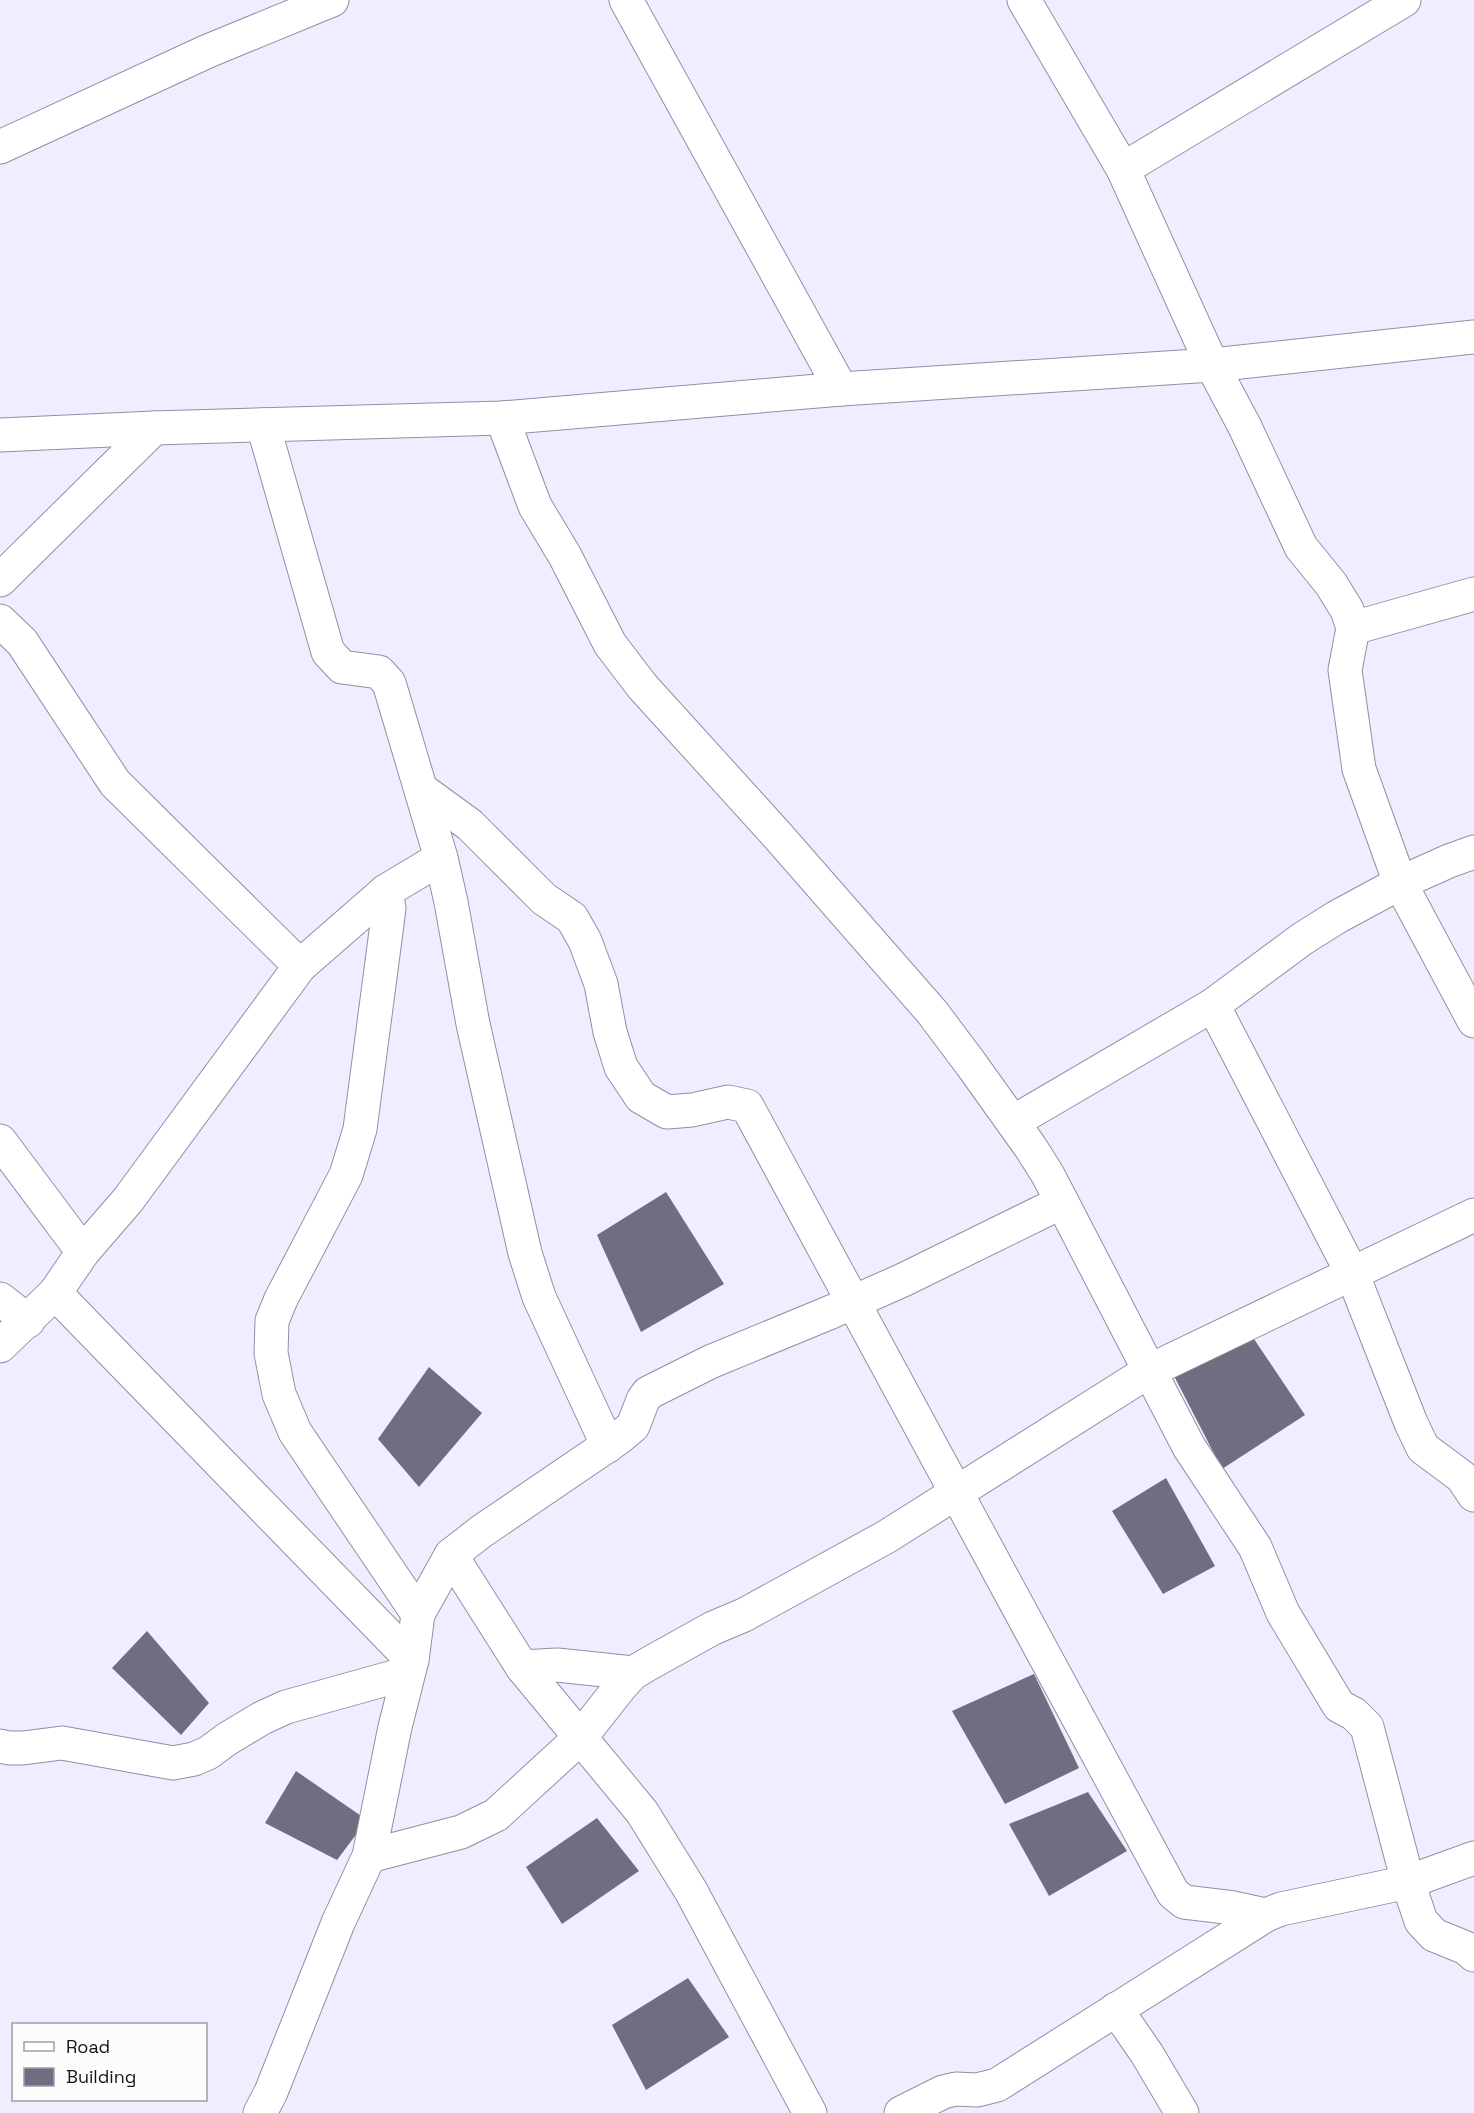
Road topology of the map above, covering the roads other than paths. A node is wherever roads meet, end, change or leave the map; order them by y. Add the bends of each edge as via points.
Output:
1 (332, 0) edge
2 (626, 0) edge
3 (1024, 0) edge
4 (1404, 0) edge
5 (0, 147) edge
6 (1123, 169) junction
7 (1474, 337) edge
8 (1212, 364) junction
9 (841, 389) junction
10 (502, 418) junction
11 (263, 425) junction
12 (154, 428) junction
13 (0, 435) edge
14 (0, 580) edge
15 (1474, 594) edge
16 (0, 621) edge
17 (1353, 628) junction
18 (422, 790) junction
19 (1474, 852) edge
20 (441, 858) junction
21 (1400, 883) junction
22 (386, 891) junction
23 (300, 966) junction
24 (1213, 1005) junction
25 (1474, 1021) edge
26 (1013, 1122) junction
27 (0, 1141) edge
28 (1062, 1202) junction
29 (1474, 1215) edge
30 (83, 1252) junction
31 (1353, 1273) junction
32 (55, 1293) junction
33 (0, 1299) edge
34 (852, 1303) junction
35 (28, 1321) junction
36 (0, 1346) edge
37 (1149, 1371) junction
38 (608, 1446) junction
39 (956, 1493) junction
40 (1474, 1495) edge
41 (451, 1555) junction
42 (418, 1614) junction
43 (410, 1667) junction
44 (522, 1667) junction
45 (633, 1673) junction
46 (580, 1738) junction
47 (0, 1746) edge
48 (369, 1856) junction
49 (1474, 1858) edge
50 (1408, 1882) junction
51 (1266, 1915) junction
52 (1474, 1955) edge
53 (1116, 2009) junction
54 (260, 2113) edge
55 (810, 2113) edge
56 (901, 2113) edge
57 (1182, 2113) edge

1 - 5 street via 208,51
2 - 9 street
3 - 6 street
4 - 6 street
6 - 8 street
7 - 8 street
8 - 9 street
8 - 17 street via 1302,546 1331,584
9 - 10 street
10 - 11 street
10 - 26 street via 535,506 610,644 642,686 932,1012
11 - 12 street
11 - 18 street via 328,652 342,667 379,672 389,683
12 - 13 street
12 - 14 street
15 - 17 street
16 - 23 street via 22,642 115,783
17 - 21 street via 1345,670 1359,769
18 - 20 street
18 - 34 street via 470,825 544,898 572,918 601,984 621,1066 641,1097 667,1112 728,1102 747,1106
19 - 21 street
20 - 22 street
20 - 38 street via 473,1024 525,1253 539,1297
21 - 24 street via 1302,939
21 - 25 street
22 - 23 street
22 - 42 street via 389,908 360,1129 346,1175 272,1321 271,1353 279,1394 295,1432
23 - 30 street via 128,1200
24 - 26 street
24 - 31 street
26 - 28 street
27 - 30 street
28 - 34 street
28 - 37 street
29 - 31 street
30 - 32 street
31 - 37 street
31 - 40 street via 1423,1448 1462,1477
32 - 35 street
32 - 43 street
33 - 35 street
34 - 38 street via 710,1362 648,1393 633,1426
34 - 39 street
35 - 36 street
37 - 39 street
37 - 50 street via 1189,1447 1255,1547 1283,1612 1329,1690 1339,1706 1367,1727
38 - 41 street
39 - 45 street via 886,1537
39 - 51 street via 1173,1893 1184,1902
41 - 42 street
41 - 44 street
42 - 43 street
43 - 47 street via 286,1707 194,1759 172,1763 62,1743 23,1748
43 - 48 street
44 - 45 street via 557,1665
44 - 46 street
45 - 46 street
46 - 48 street via 496,1815 461,1832
46 - 55 street via 642,1812 691,1891
48 - 54 street
49 - 50 street
50 - 51 street
50 - 52 street via 1421,1921 1434,1935
51 - 53 street
53 - 56 street via 997,2085 943,2092
53 - 57 street

